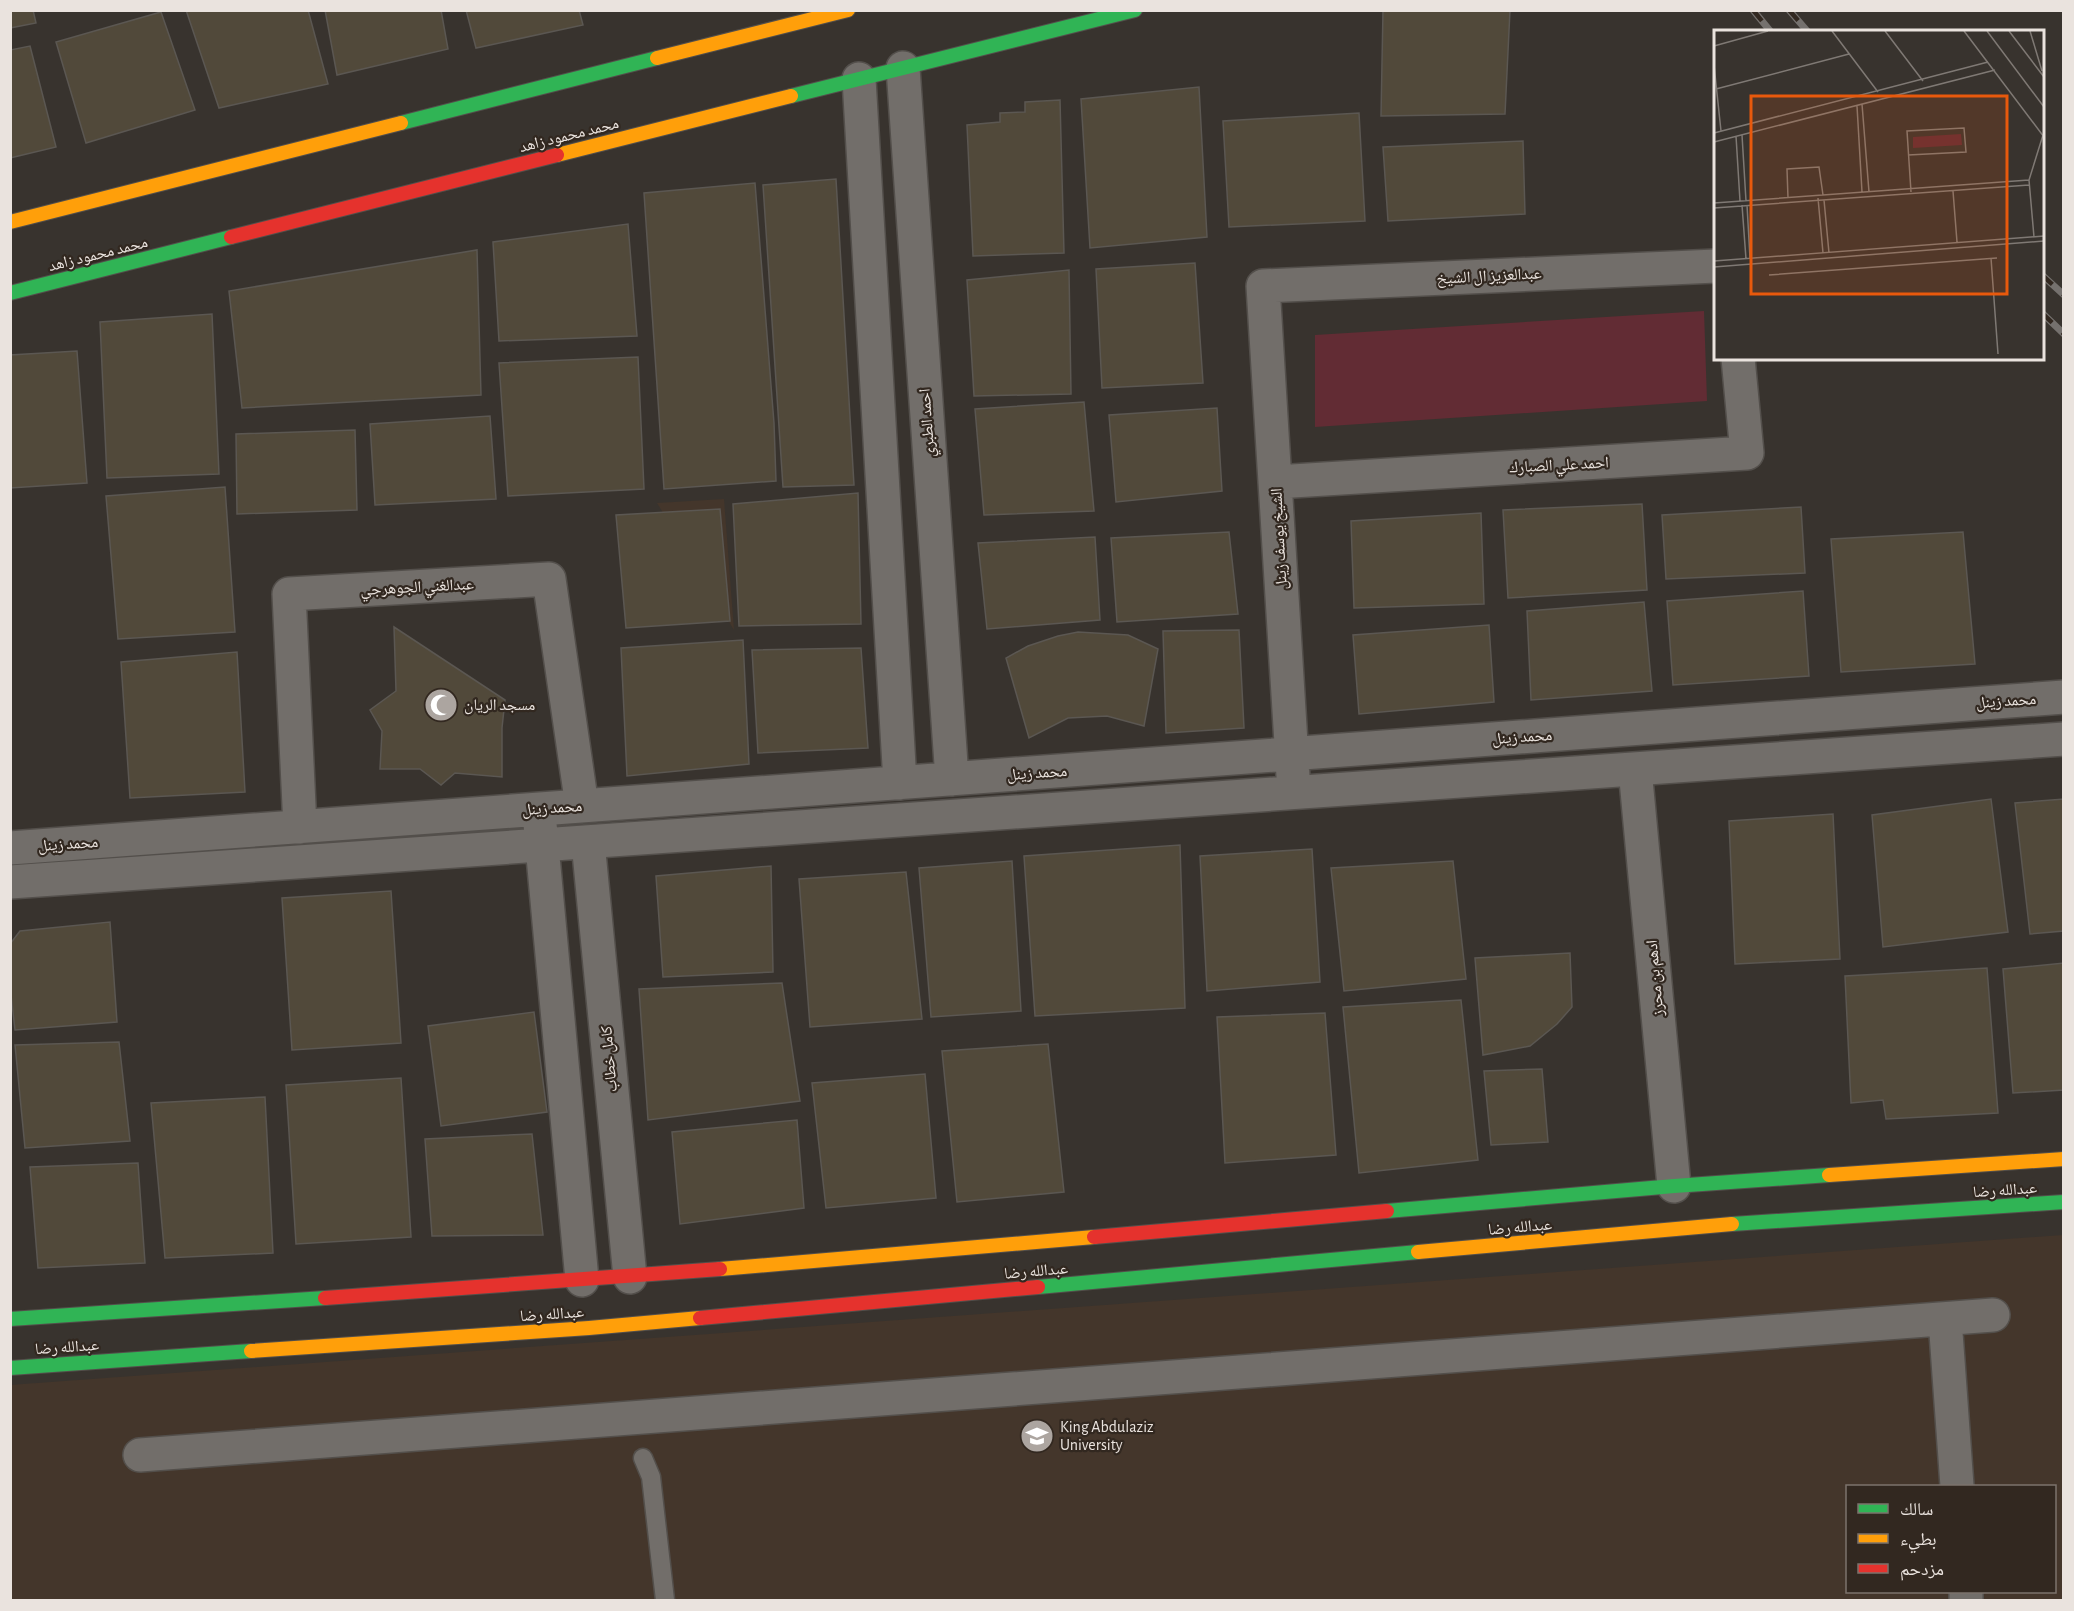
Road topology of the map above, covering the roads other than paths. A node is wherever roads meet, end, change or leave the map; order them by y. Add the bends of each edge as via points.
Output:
1 (848, 10) edge
2 (1135, 10) edge
3 (903, 68) junction
4 (859, 79) junction
5 (10, 222) edge
6 (1714, 266) edge
7 (1263, 286) joint
8 (10, 293) edge
9 (1738, 360) edge
10 (1276, 482) junction
11 (2064, 697) edge
12 (2064, 739) edge
13 (1290, 754) junction
14 (1635, 769) junction
15 (952, 779) junction
16 (900, 783) junction
17 (1294, 793) junction
18 (582, 806) junction
19 (538, 809) junction
20 (300, 827) junction
21 (588, 842) junction
22 (542, 845) junction
23 (10, 848) edge
24 (10, 882) edge
25 (2064, 1159) edge
26 (1674, 1186) junction
27 (2064, 1202) edge
28 (630, 1276) junction
29 (582, 1280) junction
30 (1993, 1315) dead end
31 (10, 1319) edge
32 (1945, 1319) junction
33 (10, 1368) edge
34 (140, 1455) dead end
35 (643, 1458) dead end
36 (1958, 1485) edge
37 (665, 1600) edge

1 - 5 street
2 - 3 street, محمد محمود زاهد
3 - 4 street, محمد محمود زاهد
3 - 15 street, احمد الطبري
4 - 8 street, محمد محمود زاهد
4 - 16 street
6 - 7 street, عبدالعزيز ال الشيخ
7 - 10 street, الشيخ يوسف زينل
9 - 10 street, احمد علي الصبارك via 1747,453
10 - 13 street, الشيخ يوسف زينل
11 - 13 street, محمد زينل
12 - 14 street, محمد زينل
13 - 15 street, محمد زينل
13 - 17 street, الشيخ يوسف زينل
14 - 17 street, محمد زينل
14 - 26 street, ادهم بن محرز
15 - 16 street, محمد زينل
16 - 18 street, محمد زينل
17 - 21 street, محمد زينل
18 - 19 street, محمد زينل
18 - 20 street, عبدالغني الجوهرجي via 549,579 289,594
19 - 20 street, محمد زينل
19 - 22 street
20 - 23 street, محمد زينل
21 - 22 street, محمد زينل
21 - 28 street, كامل خطاب
22 - 24 street, محمد زينل
22 - 29 street
25 - 26 street, عبدالله رضا
26 - 28 street, عبدالله رضا
27 - 33 street, عبدالله رضا via 1716,1226 589,1328
28 - 29 street, عبدالله رضا
29 - 31 street, عبدالله رضا
30 - 32 street
32 - 34 street
32 - 36 street
35 - 37 lane via 651,1477

